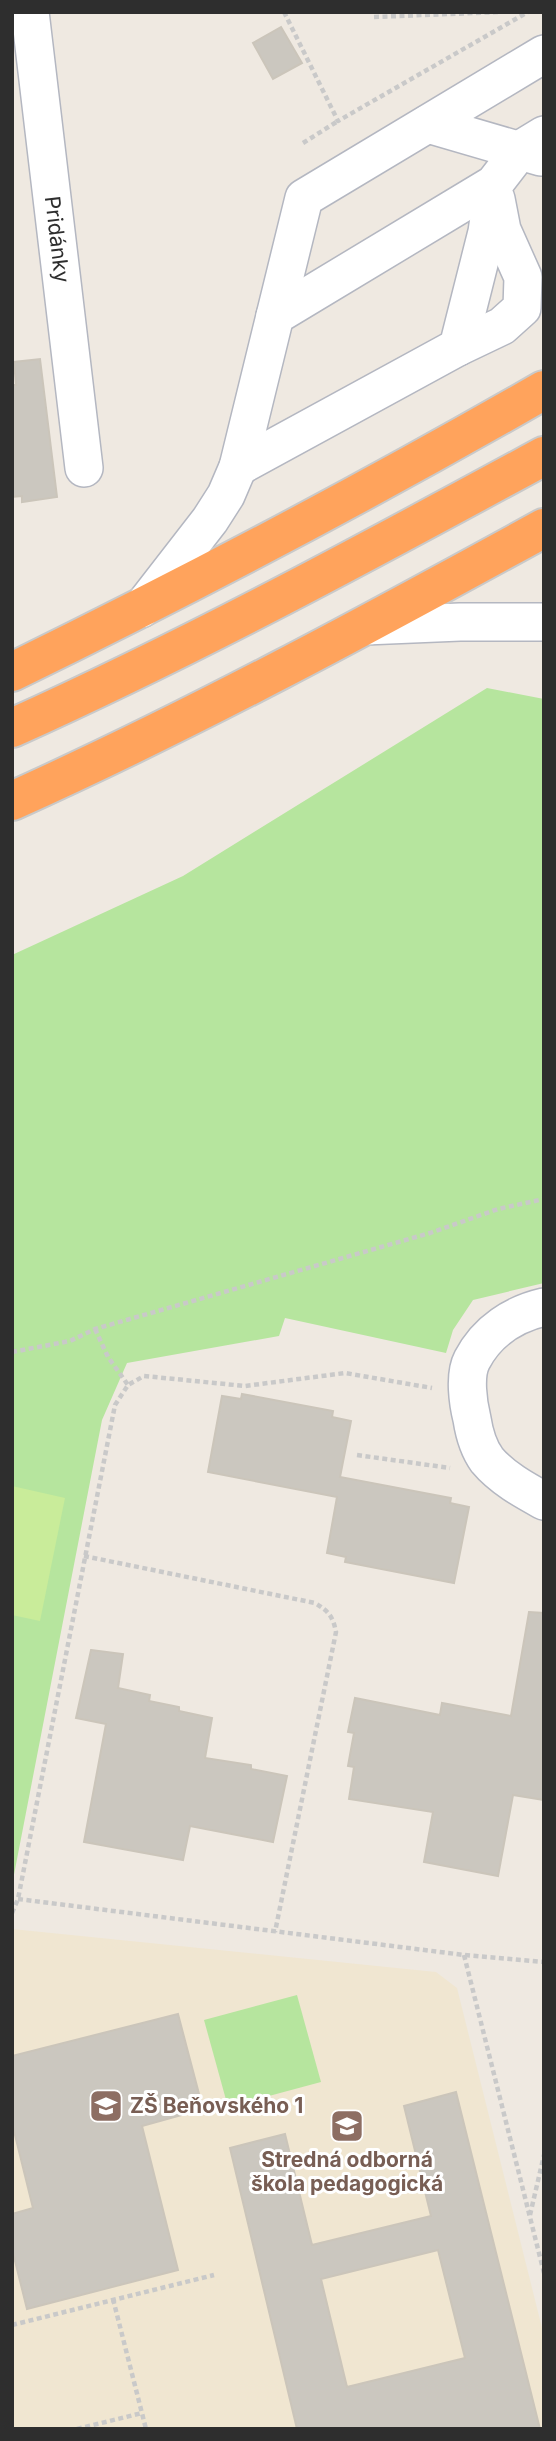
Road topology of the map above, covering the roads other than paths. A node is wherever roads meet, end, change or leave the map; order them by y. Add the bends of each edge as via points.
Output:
1 (30, 12) edge
2 (544, 54) edge
3 (428, 124) junction
4 (536, 148) edge
5 (494, 184) junction
6 (275, 316) junction
7 (458, 346) junction
8 (544, 390) edge
9 (544, 456) edge
10 (238, 467) junction
11 (84, 468) dead end
12 (544, 528) edge
13 (141, 609) junction
14 (544, 622) edge
15 (365, 626) junction
16 (12, 672) edge
17 (12, 728) edge
18 (12, 801) edge
19 (544, 1307) edge
20 (544, 1501) edge

1 - 11 street, Pridánky
2 - 3 street
3 - 4 street
3 - 6 street via 304,198
4 - 5 street
5 - 6 street
5 - 7 street via 487,232
5 - 7 street via 502,230 523,277 522,308 502,326
6 - 10 street
7 - 10 street
8 - 13 highway via 416,464
9 - 17 highway via 340,568
10 - 13 street via 211,520
12 - 15 highway
13 - 16 highway
14 - 15 street
15 - 18 highway via 109,757
19 - 20 street via 520,1313 495,1330 471,1361 467,1397 486,1459 513,1483

